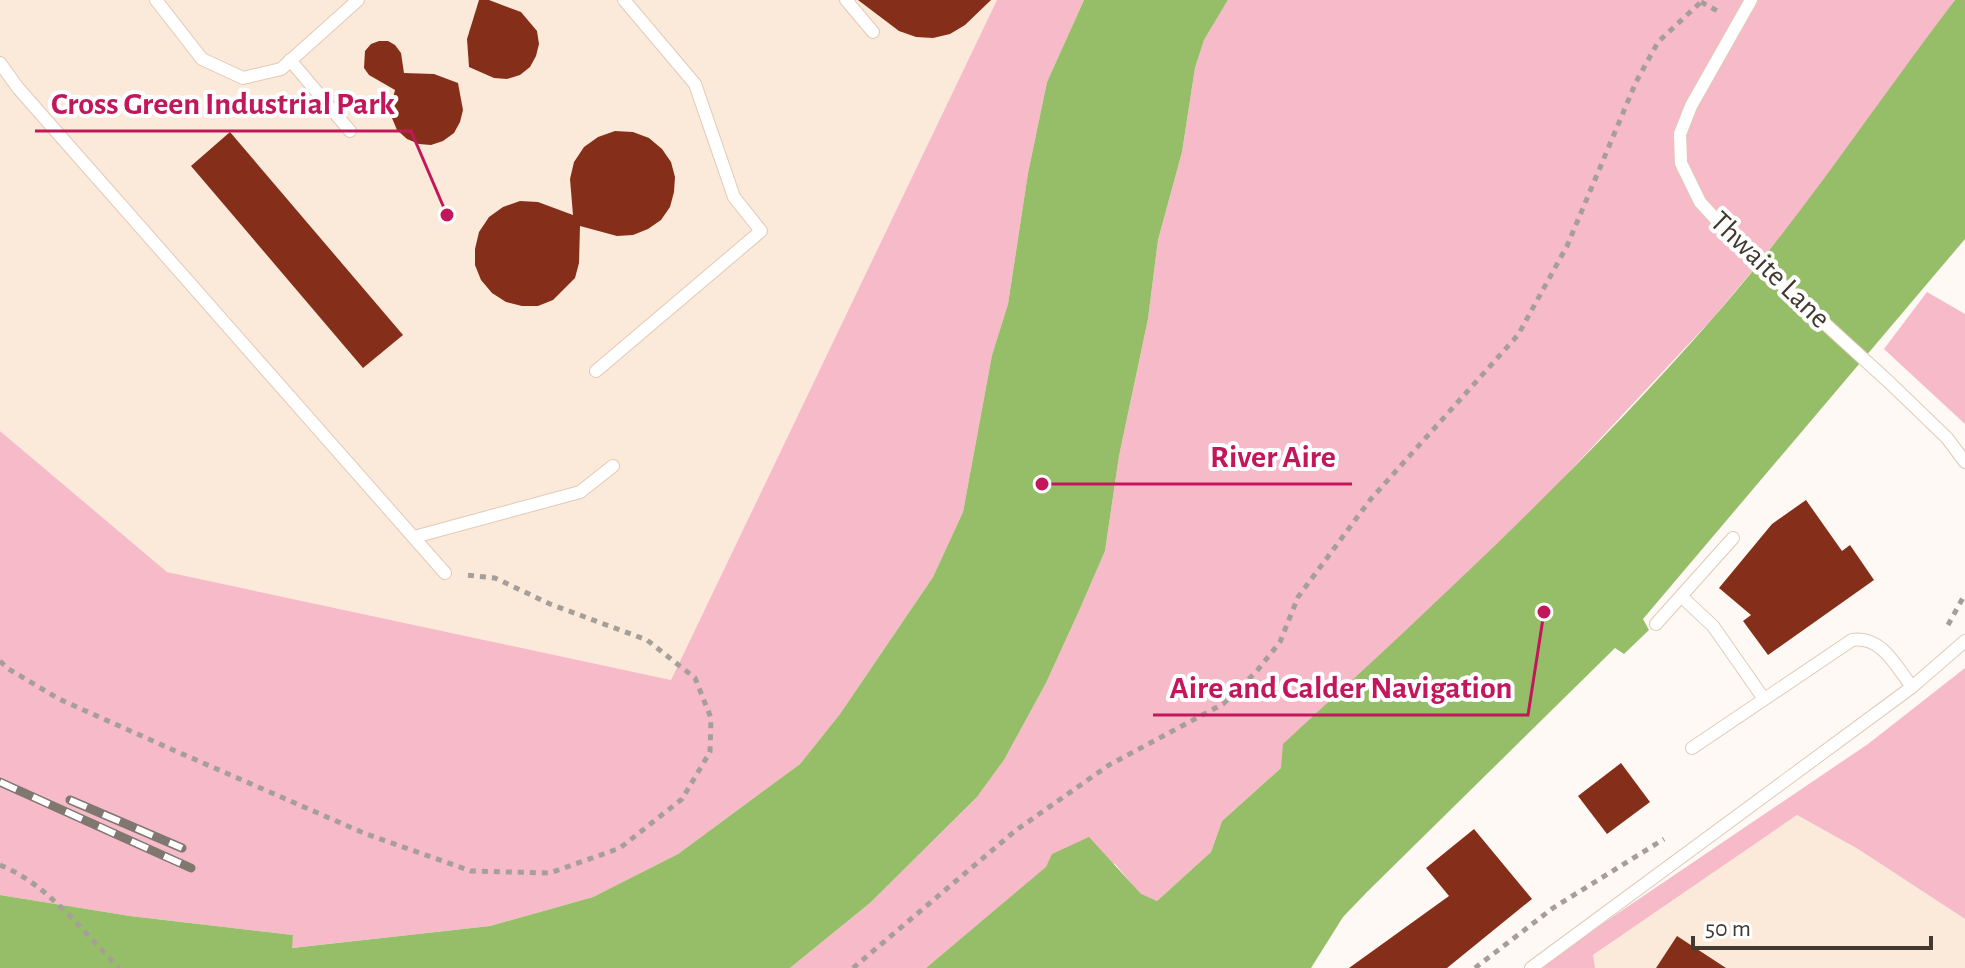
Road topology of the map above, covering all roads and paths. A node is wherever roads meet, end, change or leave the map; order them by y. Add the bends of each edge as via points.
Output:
1 (156, 0) edge
2 (358, 0) edge
3 (624, 0) edge
4 (846, 0) edge
5 (1703, 0) edge
6 (1751, 0) edge
7 (873, 32) dead end
8 (290, 60) junction
9 (0, 63) edge
10 (350, 131) dead end
11 (596, 371) dead end
12 (1965, 462) edge
13 (613, 466) dead end
14 (414, 537) junction
15 (1733, 538) dead end
16 (445, 573) joint
17 (1682, 597) junction
18 (1656, 624) dead end
19 (1965, 641) edge
20 (0, 661) edge
21 (1912, 687) junction
22 (1764, 699) junction
23 (1692, 748) dead end
24 (1671, 835) dead end
25 (0, 865) edge
26 (119, 968) edge
27 (853, 968) edge
28 (1475, 968) edge
29 (1531, 968) edge

1 - 8 lane via 202,59 243,78 281,69
2 - 8 lane
3 - 11 lane via 695,84 734,197 761,231
4 - 7 lane
5 - 27 path via 1658,42 1567,246 1518,335 1370,500 1298,597 1280,642 1256,672 1223,704 1109,765 1015,831
6 - 12 lane, Thwaite Lane via 1691,106 1680,134 1681,163 1700,202 1742,248 1890,383
8 - 10 lane
9 - 14 lane
13 - 14 lane via 580,492
14 - 16 lane
15 - 17 lane
16 - 20 path via 495,578 647,640 695,678 711,718 710,752 682,799 620,848 550,873 471,871 366,834 157,743 59,699
17 - 18 lane
17 - 22 lane via 1713,626
19 - 21 lane
21 - 22 lane via 1880,645 1862,638
21 - 29 lane
22 - 23 lane
24 - 28 path via 1553,908
25 - 26 path via 27,878

